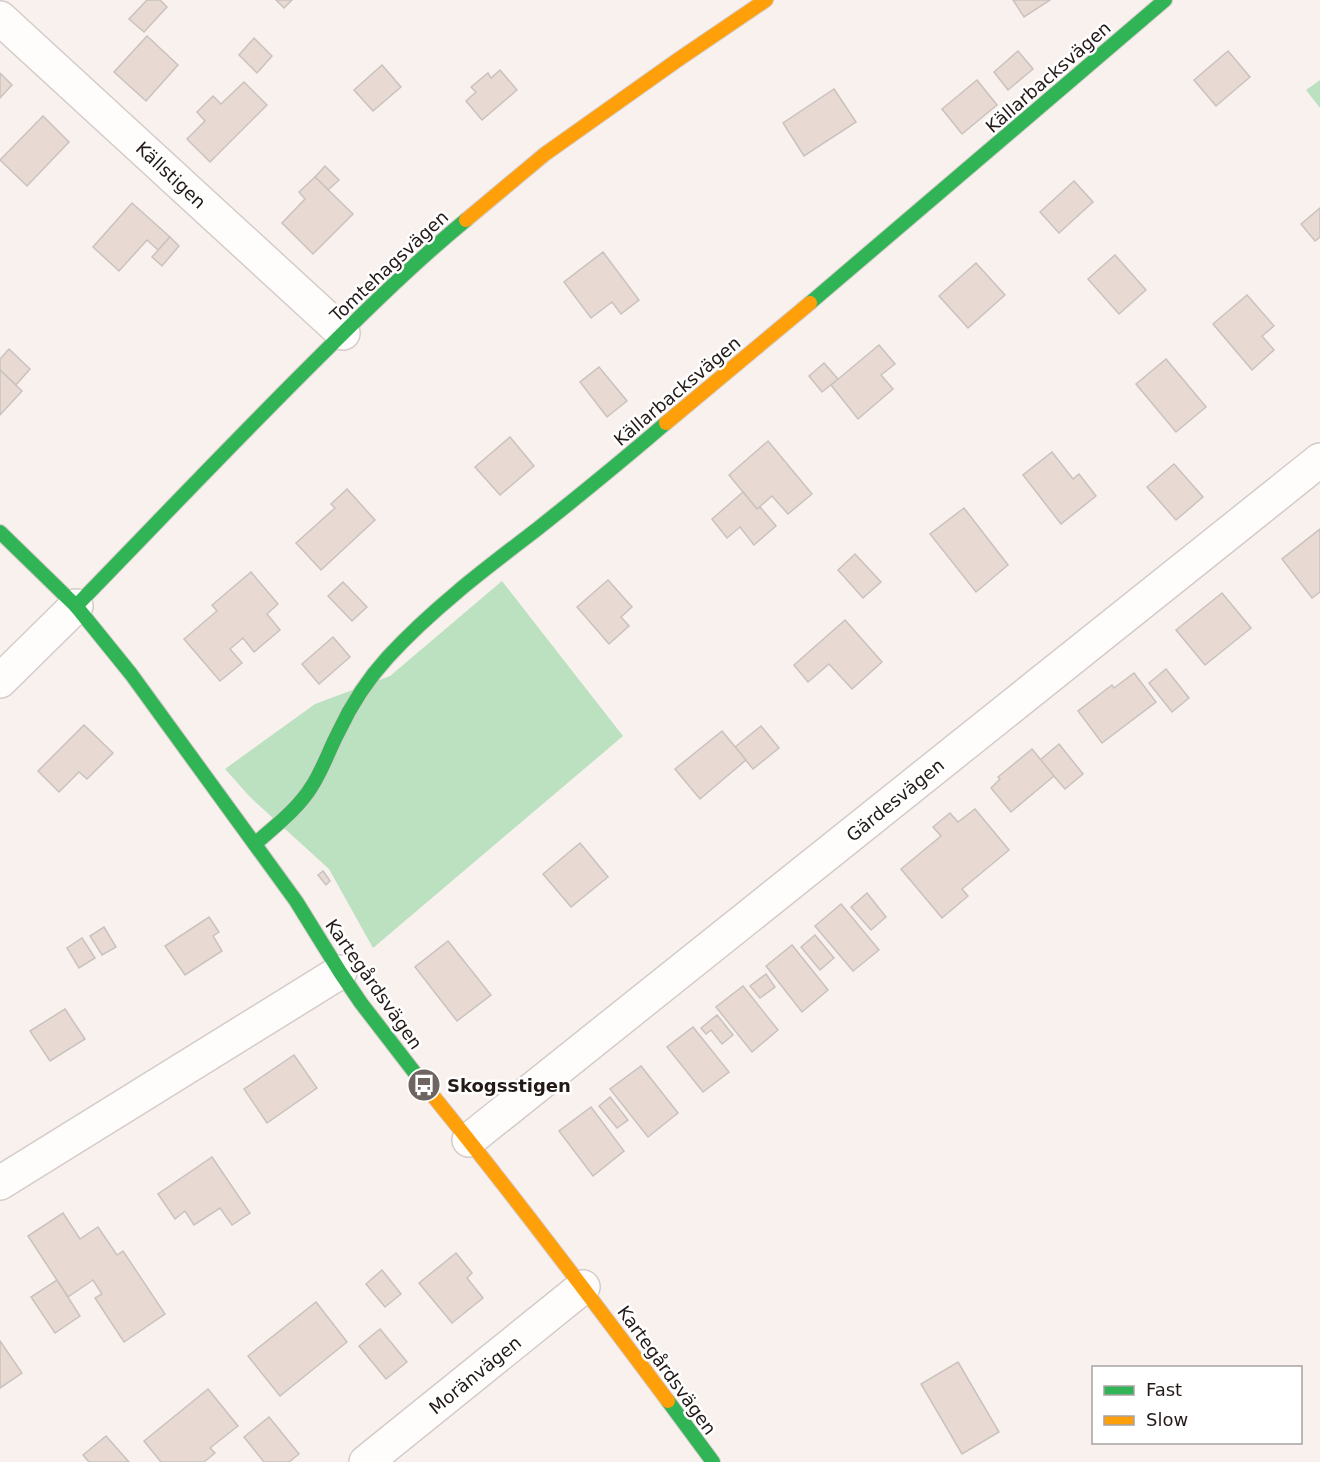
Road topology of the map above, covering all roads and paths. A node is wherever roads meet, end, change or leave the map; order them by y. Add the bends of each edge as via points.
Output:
1 (766, 0) edge
2 (1165, 0) edge
3 (0, 18) edge
4 (343, 333) junction
5 (1320, 460) edge
6 (0, 532) edge
7 (76, 606) junction
8 (0, 681) edge
9 (255, 844) junction
10 (340, 972) junction
11 (469, 1140) junction
12 (0, 1183) edge
13 (584, 1287) junction
14 (366, 1462) edge
15 (713, 1462) edge

1 - 4 street, Tomtehagsvägen via 545,154 438,243
2 - 9 street, Källarbacksvägen via 598,481 493,563 405,639 358,695 312,785 297,806
3 - 4 street, Källstigen
4 - 7 street, Tomtehagsvägen
5 - 11 street, Gärdesvägen
6 - 7 street, Kartegårdsvägen
7 - 8 street
7 - 9 street, Kartegårdsvägen via 131,674
9 - 10 street, Kartegårdsvägen
10 - 11 street, Kartegårdsvägen
10 - 12 street
11 - 13 street, Kartegårdsvägen
13 - 14 street, Moränvägen
13 - 15 street, Kartegårdsvägen

